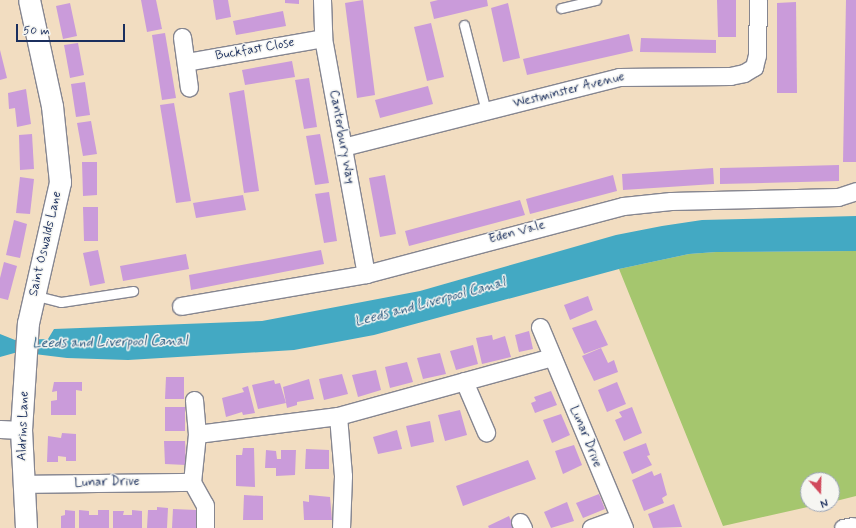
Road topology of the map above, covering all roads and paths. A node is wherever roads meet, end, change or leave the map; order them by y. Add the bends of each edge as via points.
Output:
1 (29, 0) edge
2 (322, 0) edge
3 (596, 0) edge
4 (758, 0) edge
5 (561, 8) dead end
6 (464, 25) dead end
7 (182, 37) dead end
8 (323, 38) junction
9 (186, 62) junction
10 (189, 88) dead end
11 (486, 111) junction
12 (344, 147) junction
13 (856, 191) edge
14 (366, 274) junction
15 (134, 291) dead end
16 (33, 295) junction
17 (181, 306) dead end
18 (28, 324) joint
19 (540, 327) dead end
20 (552, 357) junction
21 (464, 381) junction
22 (194, 400) dead end
23 (338, 416) junction
24 (0, 429) edge
25 (21, 430) junction
26 (486, 432) dead end
27 (197, 434) junction
28 (192, 482) junction
29 (23, 484) junction
30 (621, 523) edge
31 (26, 528) edge
32 (205, 528) edge
33 (341, 528) edge
34 (591, 528) edge

1 - 16 street, Saint Oswalds Lane via 52,106 60,182
2 - 8 street, Canterbury Way
3 - 5 lane
4 - 11 street, Westminster Avenue via 757,55 754,66 744,74 619,77
6 - 11 lane
7 - 9 street
8 - 9 street, Buckfast Close
8 - 12 street, Canterbury Way
9 - 10 street
11 - 12 street, Westminster Avenue
12 - 14 street, Canterbury Way
13 - 14 street, Eden Vale via 838,197 672,201 623,206
14 - 17 street, Eden Vale
15 - 16 lane via 61,302
16 - 18 street, Saint Oswalds Lane
18 - 25 street, Aldrins Lane
19 - 20 street, Lunar Drive
20 - 21 street
20 - 30 street, Lunar Drive
21 - 23 street
21 - 26 street
22 - 27 street
23 - 27 street
23 - 33 street via 343,476
24 - 25 street
25 - 29 street, Aldrins Lane
27 - 28 street
28 - 29 street, Lunar Drive
28 - 32 street via 204,505
29 - 31 street, Aldrins Lane
30 - 34 street, Lunar Drive

